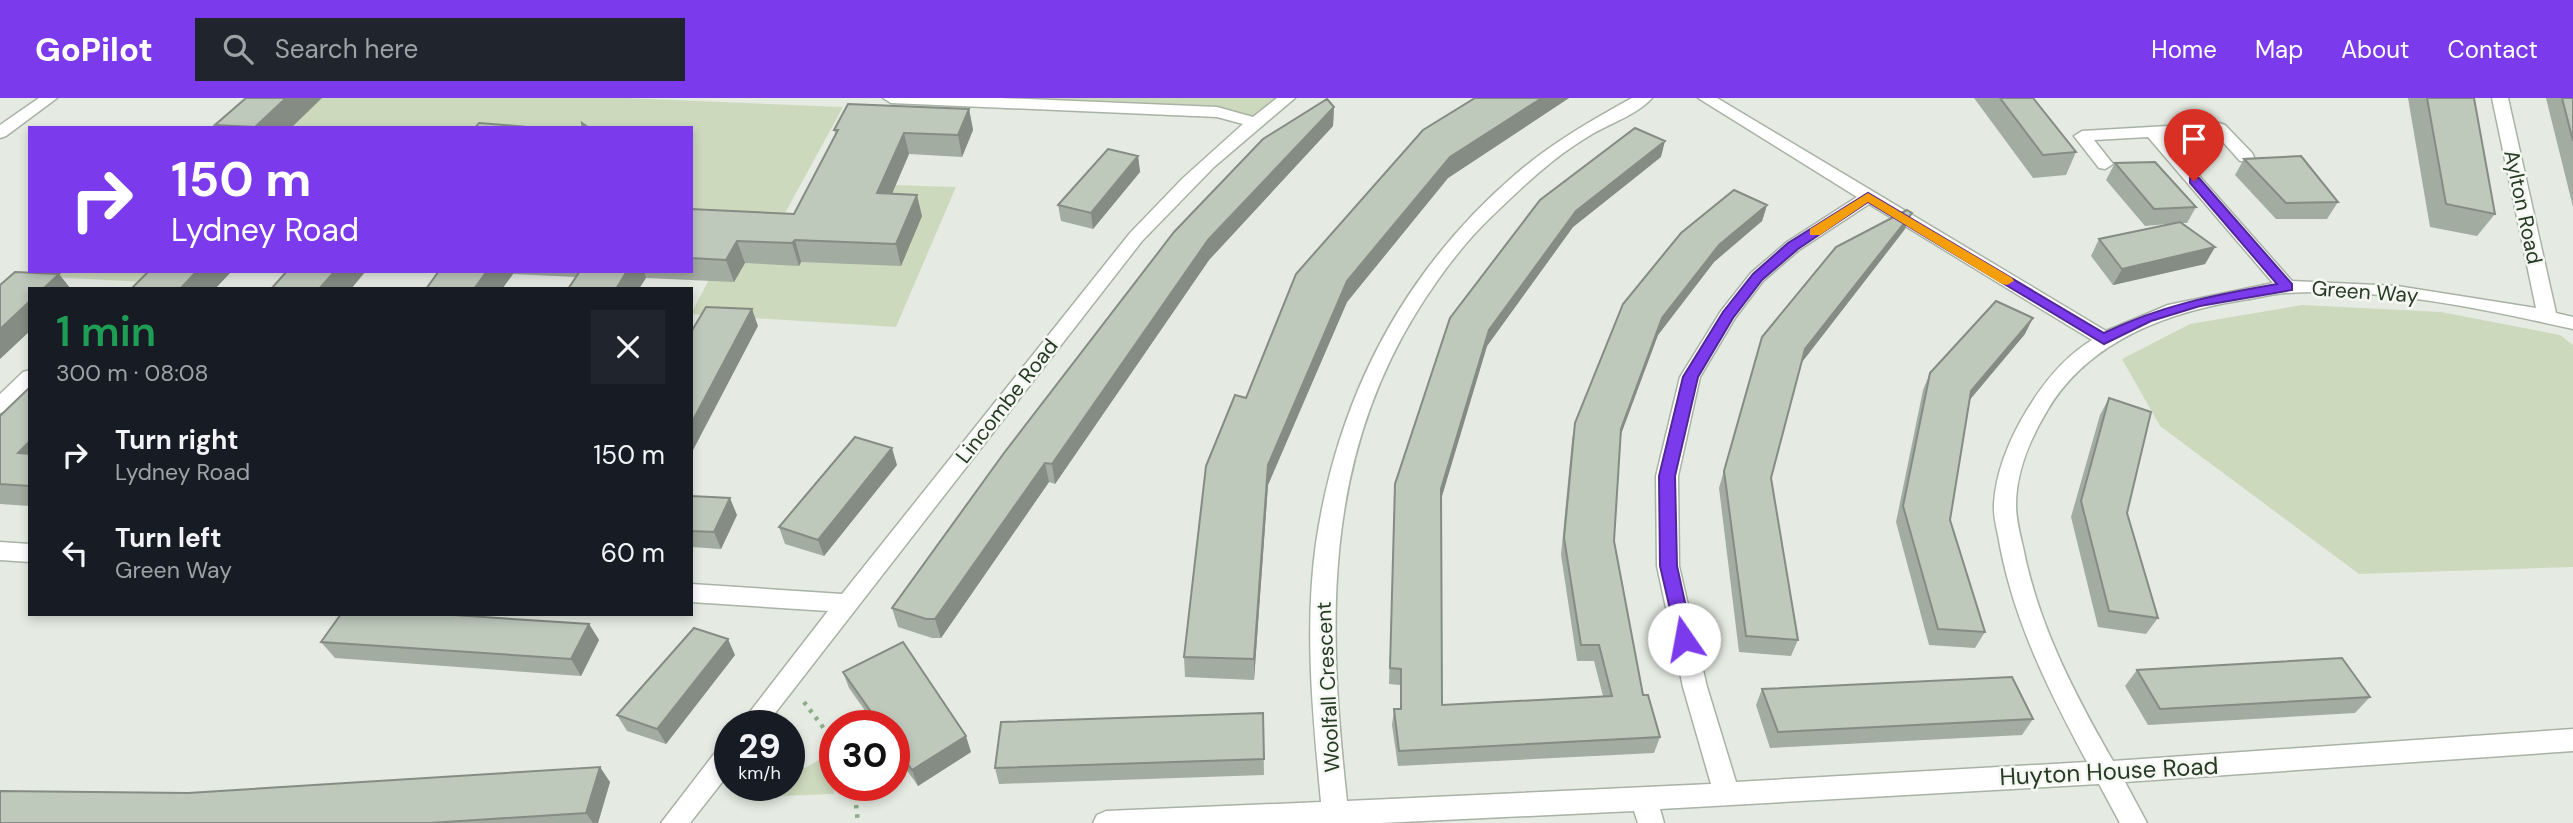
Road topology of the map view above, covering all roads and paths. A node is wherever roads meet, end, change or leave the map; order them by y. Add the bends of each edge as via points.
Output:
1 (49, 98) edge
2 (891, 98) edge
3 (1287, 98) edge
4 (1644, 98) edge
5 (1706, 98) edge
6 (2500, 98) edge
7 (1254, 123) junction
8 (2152, 132) junction
9 (0, 133) edge
10 (2246, 157) edge
11 (2105, 164) dead end
12 (1868, 197) junction
13 (2287, 287) junction
14 (2547, 317) junction
15 (2573, 323) edge
16 (2104, 339) junction
17 (28, 379) edge
18 (0, 406) edge
19 (0, 551) edge
20 (28, 553) edge
21 (693, 593) edge
22 (848, 603) junction
23 (779, 691) junction
24 (764, 710) edge
25 (819, 721) edge
26 (2573, 740) edge
27 (2105, 771) junction
28 (714, 773) edge
29 (1727, 795) junction
30 (856, 801) edge
31 (1647, 811) edge
32 (1326, 817) edge
33 (674, 823) edge
34 (858, 823) edge
35 (1106, 823) edge
36 (2134, 823) edge

1 - 9 street
2 - 7 street via 1217,112
3 - 7 street, Lincombe Road
4 - 32 street, Woolfall Crescent via 1563,144 1493,202 1430,274 1373,374 1348,442 1327,542 1322,599
5 - 12 street
6 - 14 street, Aylton Road
7 - 22 street, Lincombe Road via 1189,179 1136,237
8 - 10 street via 2219,128
8 - 11 street via 2082,136
8 - 13 street
12 - 16 street
12 - 29 street via 1793,246 1758,277 1728,315 1690,377 1672,451 1667,476 1668,566 1695,687
13 - 14 street, Green Way via 2461,300
13 - 16 street, Green Way via 2199,302 2146,318
14 - 15 street, Green Way
16 - 27 street, Green Way via 2073,362 2042,397 2014,455 2004,503 2012,558 2029,615
17 - 18 street
19 - 20 street
21 - 22 street
22 - 23 street, Lincombe Road
23 - 24 street, Lincombe Road
23 - 25 path via 804,701
26 - 27 street, Huyton House Road
27 - 29 street, Huyton House Road
27 - 36 street, Green Way
28 - 33 street
29 - 31 street, Huyton House Road
30 - 34 path
31 - 32 street, Huyton House Road
32 - 35 street, Huyton House Road

